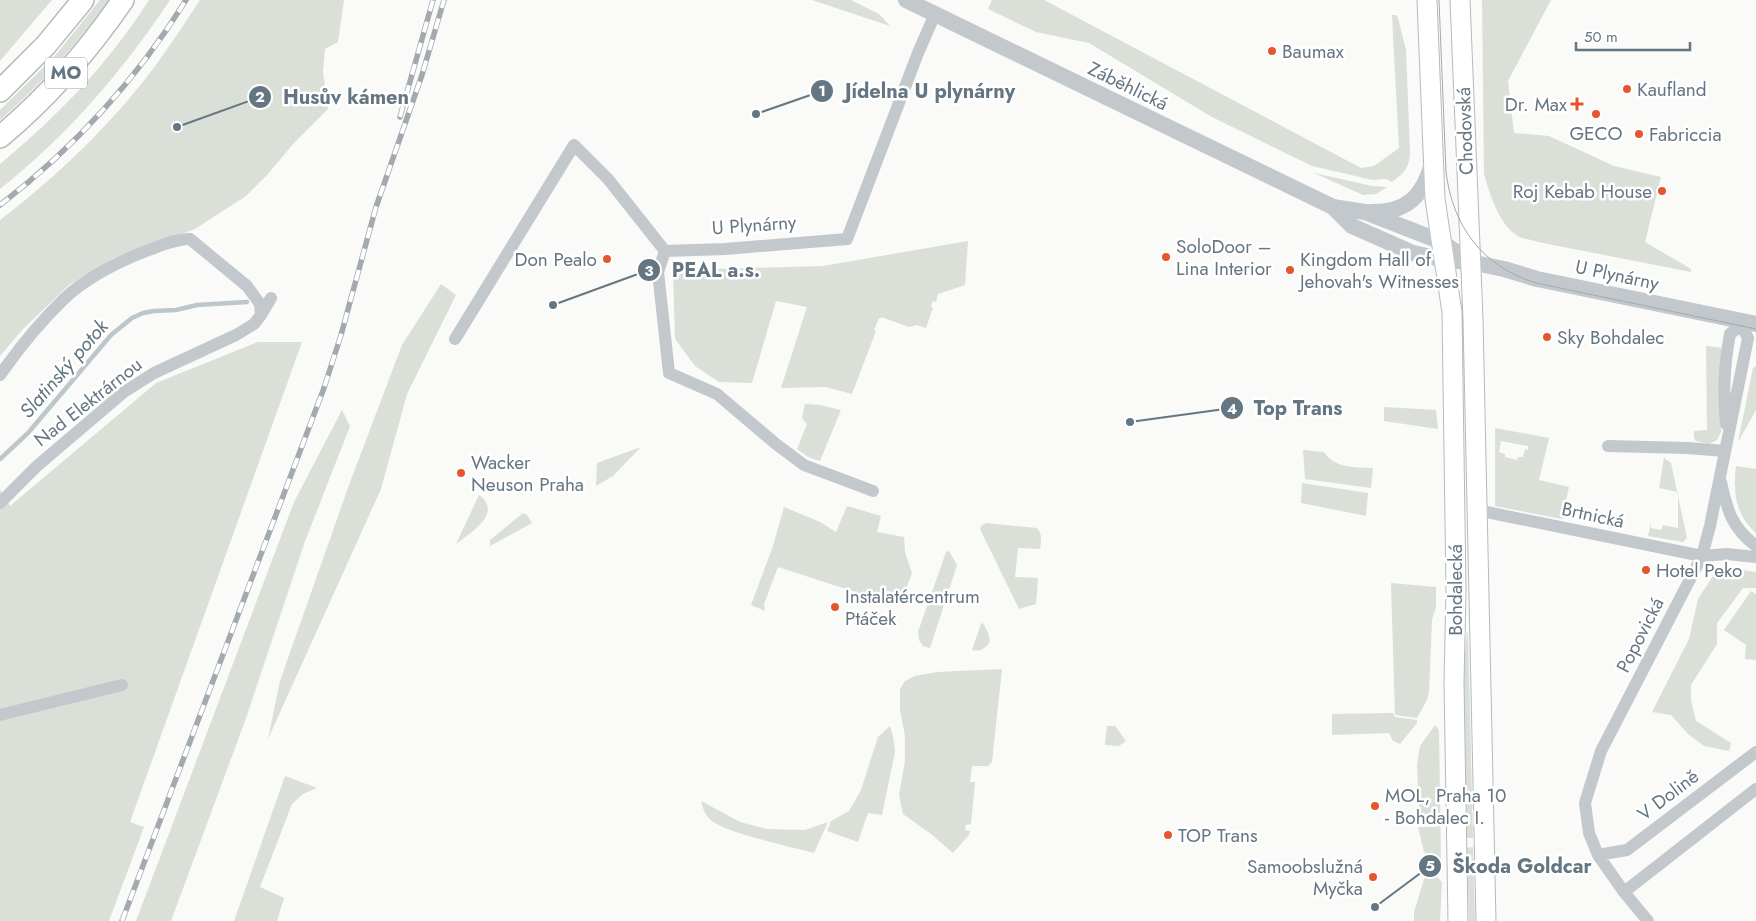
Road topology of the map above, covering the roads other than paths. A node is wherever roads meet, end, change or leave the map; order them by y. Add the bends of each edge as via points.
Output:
1 (83, 0) edge
2 (123, 0) edge
3 (906, 0) edge
4 (1427, 0) edge
5 (1460, 0) edge
6 (935, 14) junction
7 (0, 92) edge
8 (0, 137) edge
9 (1433, 158) junction
10 (1333, 207) junction
11 (1365, 212) junction
12 (665, 251) junction
13 (1444, 251) junction
14 (1470, 262) junction
15 (271, 298) dead end
16 (261, 316) junction
17 (1746, 324) edge
18 (455, 338) dead end
19 (0, 376) edge
20 (1726, 445) junction
21 (1608, 446) dead end
22 (1720, 475) junction
23 (873, 491) dead end
24 (0, 503) edge
25 (1477, 510) junction
26 (1756, 546) edge
27 (1702, 556) junction
28 (1756, 557) edge
29 (122, 685) dead end
30 (0, 715) edge
31 (1756, 752) edge
32 (1756, 789) edge
33 (1598, 855) junction
34 (1624, 892) junction
35 (1458, 921) edge
36 (1486, 921) edge
37 (1648, 921) edge

1 - 7 highway, MO via 46,45
2 - 8 highway, MO via 57,84
3 - 6 street, Záběhlická
4 - 9 main road, Chodovská
5 - 14 main road, Chodovská
6 - 10 street, Záběhlická
6 - 12 street, U Plynárny via 846,239
9 - 11 street via 1426,184 1412,200 1390,211
9 - 13 main road, Chodovská
10 - 11 street, Záběhlická
10 - 13 street, Záběhlická via 1352,226 1413,253
11 - 13 street, Záběhlická
12 - 18 street via 608,179 574,145
12 - 23 street via 658,272 669,373 717,394 804,465
13 - 14 street, Záběhlická
13 - 35 main road, Bohdalecká via 1452,312
14 - 17 street, U Plynárny
14 - 25 main road, Bohdalecká
15 - 16 street, Nad Elektrárnou
16 - 19 street via 260,304 247,286 190,239 184,239 137,255 92,278 64,298 34,330
16 - 24 street, Nad Elektrárnou via 236,335 154,373 124,392 36,466
17 - 20 street, Popovická via 1748,338
20 - 21 street via 1687,448
20 - 22 street, Popovická
22 - 26 street via 1728,512 1740,531
22 - 27 street, Popovická
25 - 27 street, Brtnická
25 - 36 main road, Bohdalecká
27 - 28 street
27 - 33 street, Popovická via 1601,751 1585,803 1589,833
29 - 30 street
31 - 33 street, V Dolině via 1627,850
32 - 34 street
33 - 34 street
34 - 37 street

